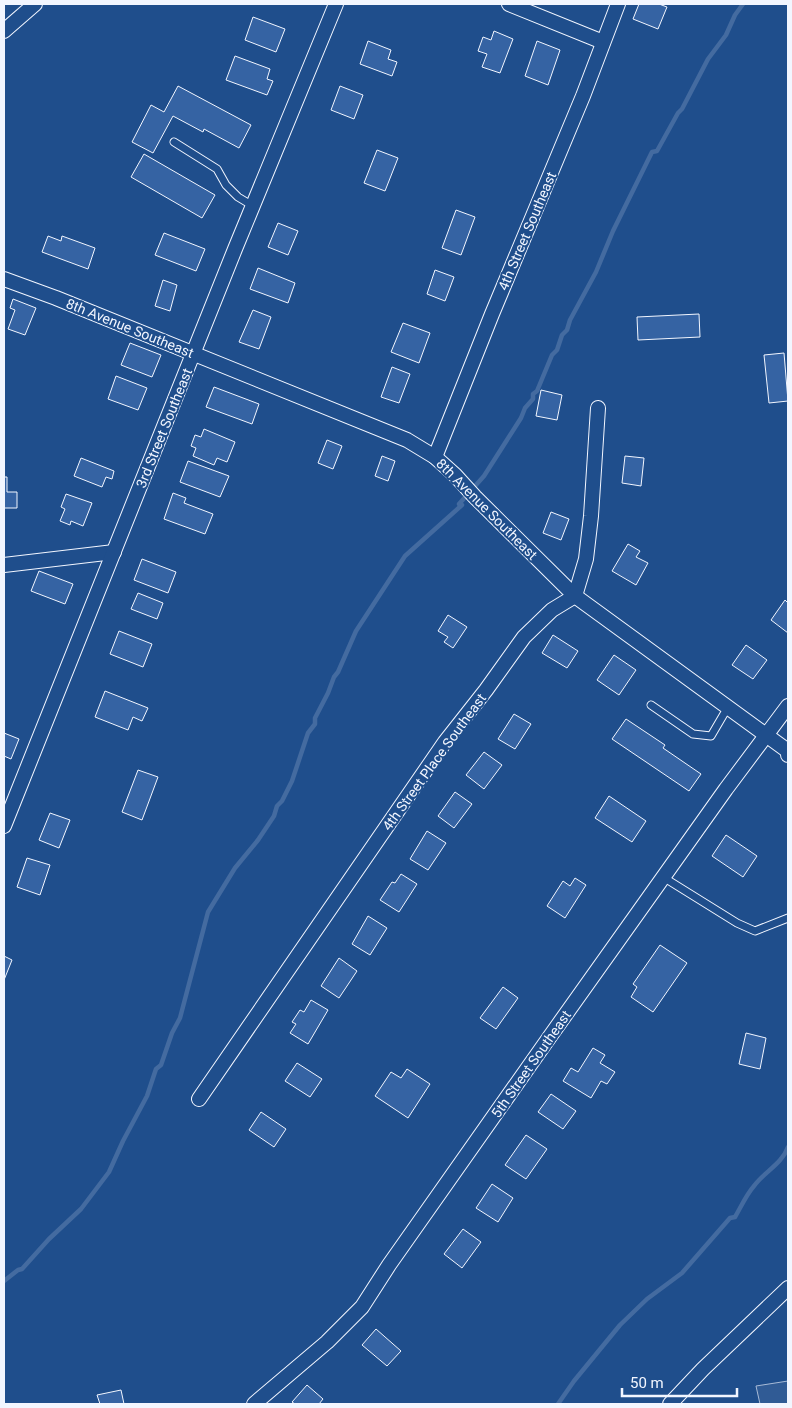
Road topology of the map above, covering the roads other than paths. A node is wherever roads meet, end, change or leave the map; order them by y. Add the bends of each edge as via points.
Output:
1 (35, 4) edge
2 (336, 4) edge
3 (509, 4) edge
4 (618, 4) edge
5 (4, 31) edge
6 (602, 42) junction
7 (174, 142) dead end
8 (253, 206) junction
9 (4, 279) edge
10 (194, 354) junction
11 (598, 408) dead end
12 (435, 457) junction
13 (114, 552) junction
14 (4, 565) edge
15 (575, 596) junction
16 (651, 705) dead end
17 (788, 706) edge
18 (728, 707) junction
19 (767, 735) junction
20 (788, 754) edge
21 (4, 826) edge
22 (663, 877) junction
23 (788, 918) edge
24 (199, 1099) dead end
25 (788, 1288) edge
26 (254, 1404) edge
27 (670, 1404) edge

1 - 5 street
2 - 8 street, 3rd Street Southeast
3 - 6 street
4 - 6 street, 4th Street Southeast
6 - 12 street, 4th Street Southeast via 583,96
7 - 8 lane via 217,169 226,185
8 - 10 street, 3rd Street Southeast
9 - 10 street, 8th Avenue Southeast
10 - 12 street, 8th Avenue Southeast via 407,440
10 - 13 street, 3rd Street Southeast
11 - 15 street via 586,559
12 - 15 street, 8th Avenue Southeast
13 - 14 street
13 - 21 street, 3rd Street Southeast
15 - 18 street, 8th Avenue Southeast
15 - 24 street, 4th Street Place Southeast via 552,610 524,637 445,742
16 - 18 lane via 693,734 712,736
17 - 19 street, 5th Street Southeast
18 - 19 street, 8th Avenue Southeast
19 - 20 street, 8th Avenue Southeast
19 - 22 street, 5th Street Southeast
22 - 23 lane via 755,931
22 - 26 street, 5th Street Southeast via 362,1307 327,1342
25 - 27 street

